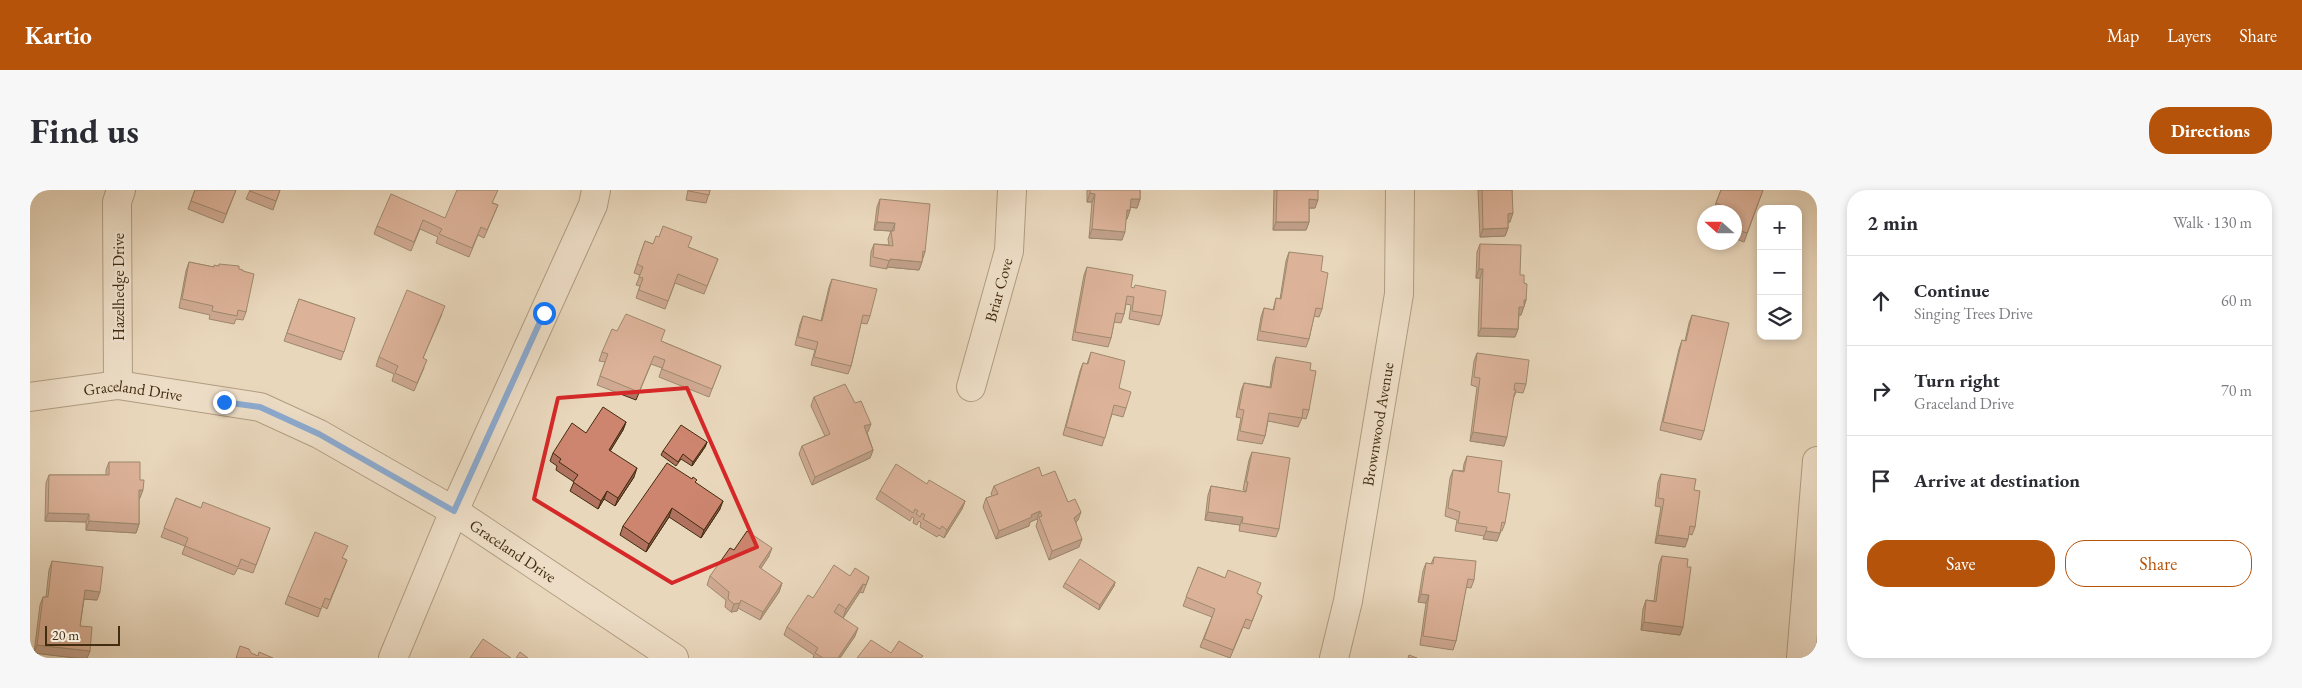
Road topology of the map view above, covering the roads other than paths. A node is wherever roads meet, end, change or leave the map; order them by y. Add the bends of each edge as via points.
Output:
1 (121, 190) edge
2 (596, 190) edge
3 (1012, 190) edge
4 (1400, 190) edge
5 (118, 385) junction
6 (971, 387) dead end
7 (30, 397) edge
8 (1817, 461) edge
9 (454, 511) junction
10 (393, 658) edge
11 (674, 658) edge
12 (1334, 658) edge
13 (1801, 658) edge

1 - 5 street, Hazelhedge Drive via 117,202
2 - 9 street via 593,205
3 - 6 street, Briar Cove via 1009,251
4 - 12 street, Brownwood Avenue via 1398,294 1348,601
5 - 7 street, Graceland Drive
5 - 9 street, Graceland Drive via 260,407 319,434
8 - 13 street
9 - 10 street
9 - 11 street, Graceland Drive

